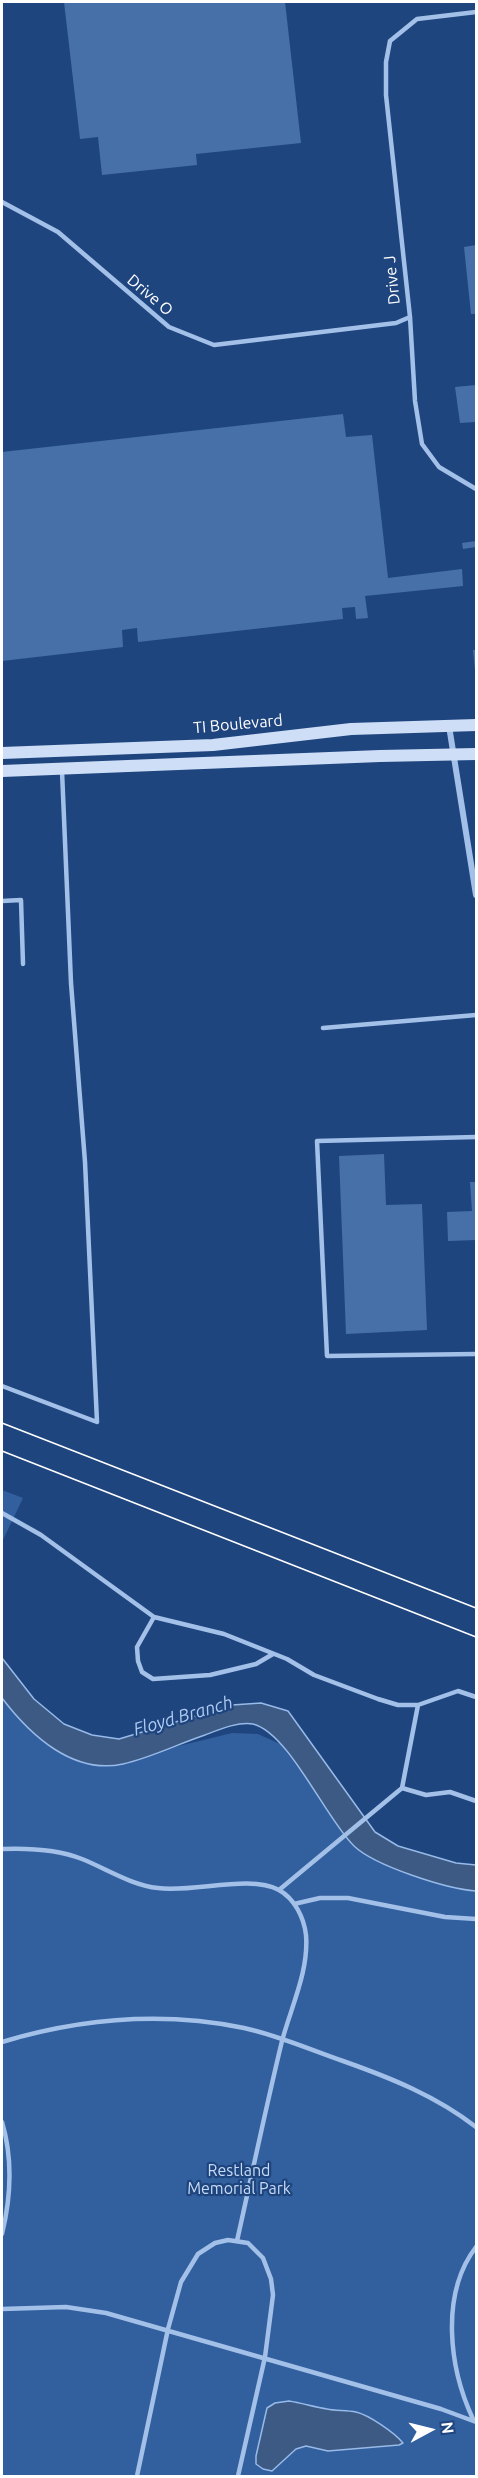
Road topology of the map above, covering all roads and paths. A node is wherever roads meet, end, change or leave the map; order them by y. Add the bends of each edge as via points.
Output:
1 (477, 12) edge
2 (2, 202) edge
3 (410, 317) junction
4 (477, 489) edge
5 (477, 725) edge
6 (449, 726) junction
7 (2, 753) edge
8 (477, 754) edge
9 (453, 755) junction
10 (62, 768) junction
11 (2, 771) edge
12 (477, 895) edge
13 (2, 901) edge
14 (23, 964) dead end
15 (477, 1015) edge
16 (323, 1028) dead end
17 (477, 1137) edge
18 (477, 1354) edge
19 (2, 1386) edge
20 (2, 1513) edge
21 (154, 1617) junction
22 (273, 1654) junction
23 (477, 1697) edge
24 (418, 1705) junction
25 (402, 1788) junction
26 (477, 1801) edge
27 (2, 1848) edge
28 (279, 1890) junction
29 (294, 1904) junction
30 (477, 1919) edge
31 (283, 2040) junction
32 (2, 2042) edge
33 (2, 2122) edge
34 (477, 2127) edge
35 (2, 2234) edge
36 (237, 2241) junction
37 (477, 2247) edge
38 (2, 2309) edge
39 (168, 2329) junction
40 (265, 2357) junction
41 (475, 2419) edge
42 (137, 2476) edge
43 (238, 2476) edge

1 - 3 lane, Drive J via 417,19 390,41 386,95
2 - 3 lane, Drive O via 58,232 169,327 214,345 396,323
3 - 4 lane, Drive J via 422,444 439,467
5 - 6 street, TI Boulevard
6 - 7 street, TI Boulevard via 351,729 213,745
6 - 9 street
8 - 9 street
9 - 10 street
9 - 12 street
10 - 11 street
10 - 19 lane via 97,1422
13 - 14 lane via 21,900
15 - 16 lane
17 - 18 lane via 317,1141 327,1356
20 - 21 lane via 41,1535
21 - 22 lane via 224,1634
21 - 22 lane via 137,1647 142,1672 153,1679 210,1675 256,1664
22 - 24 lane via 378,1699
23 - 24 lane via 458,1692
24 - 25 lane
25 - 26 lane via 426,1795 450,1792
25 - 28 lane
27 - 28 lane via 58,1852 156,1888 259,1884
28 - 29 lane
29 - 30 lane via 320,1898 348,1898 444,1917
29 - 31 lane via 303,1921 306,1953
31 - 32 lane via 207,2022 128,2019 66,2025
31 - 34 lane via 410,2086
31 - 36 lane
33 - 35 lane via 10,2164
36 - 39 lane via 215,2242 190,2263
36 - 40 lane via 248,2243 263,2258 272,2279
37 - 41 lane via 463,2267 454,2304 457,2374
38 - 39 lane via 85,2309
39 - 40 lane
39 - 42 lane
40 - 41 lane
40 - 43 lane

